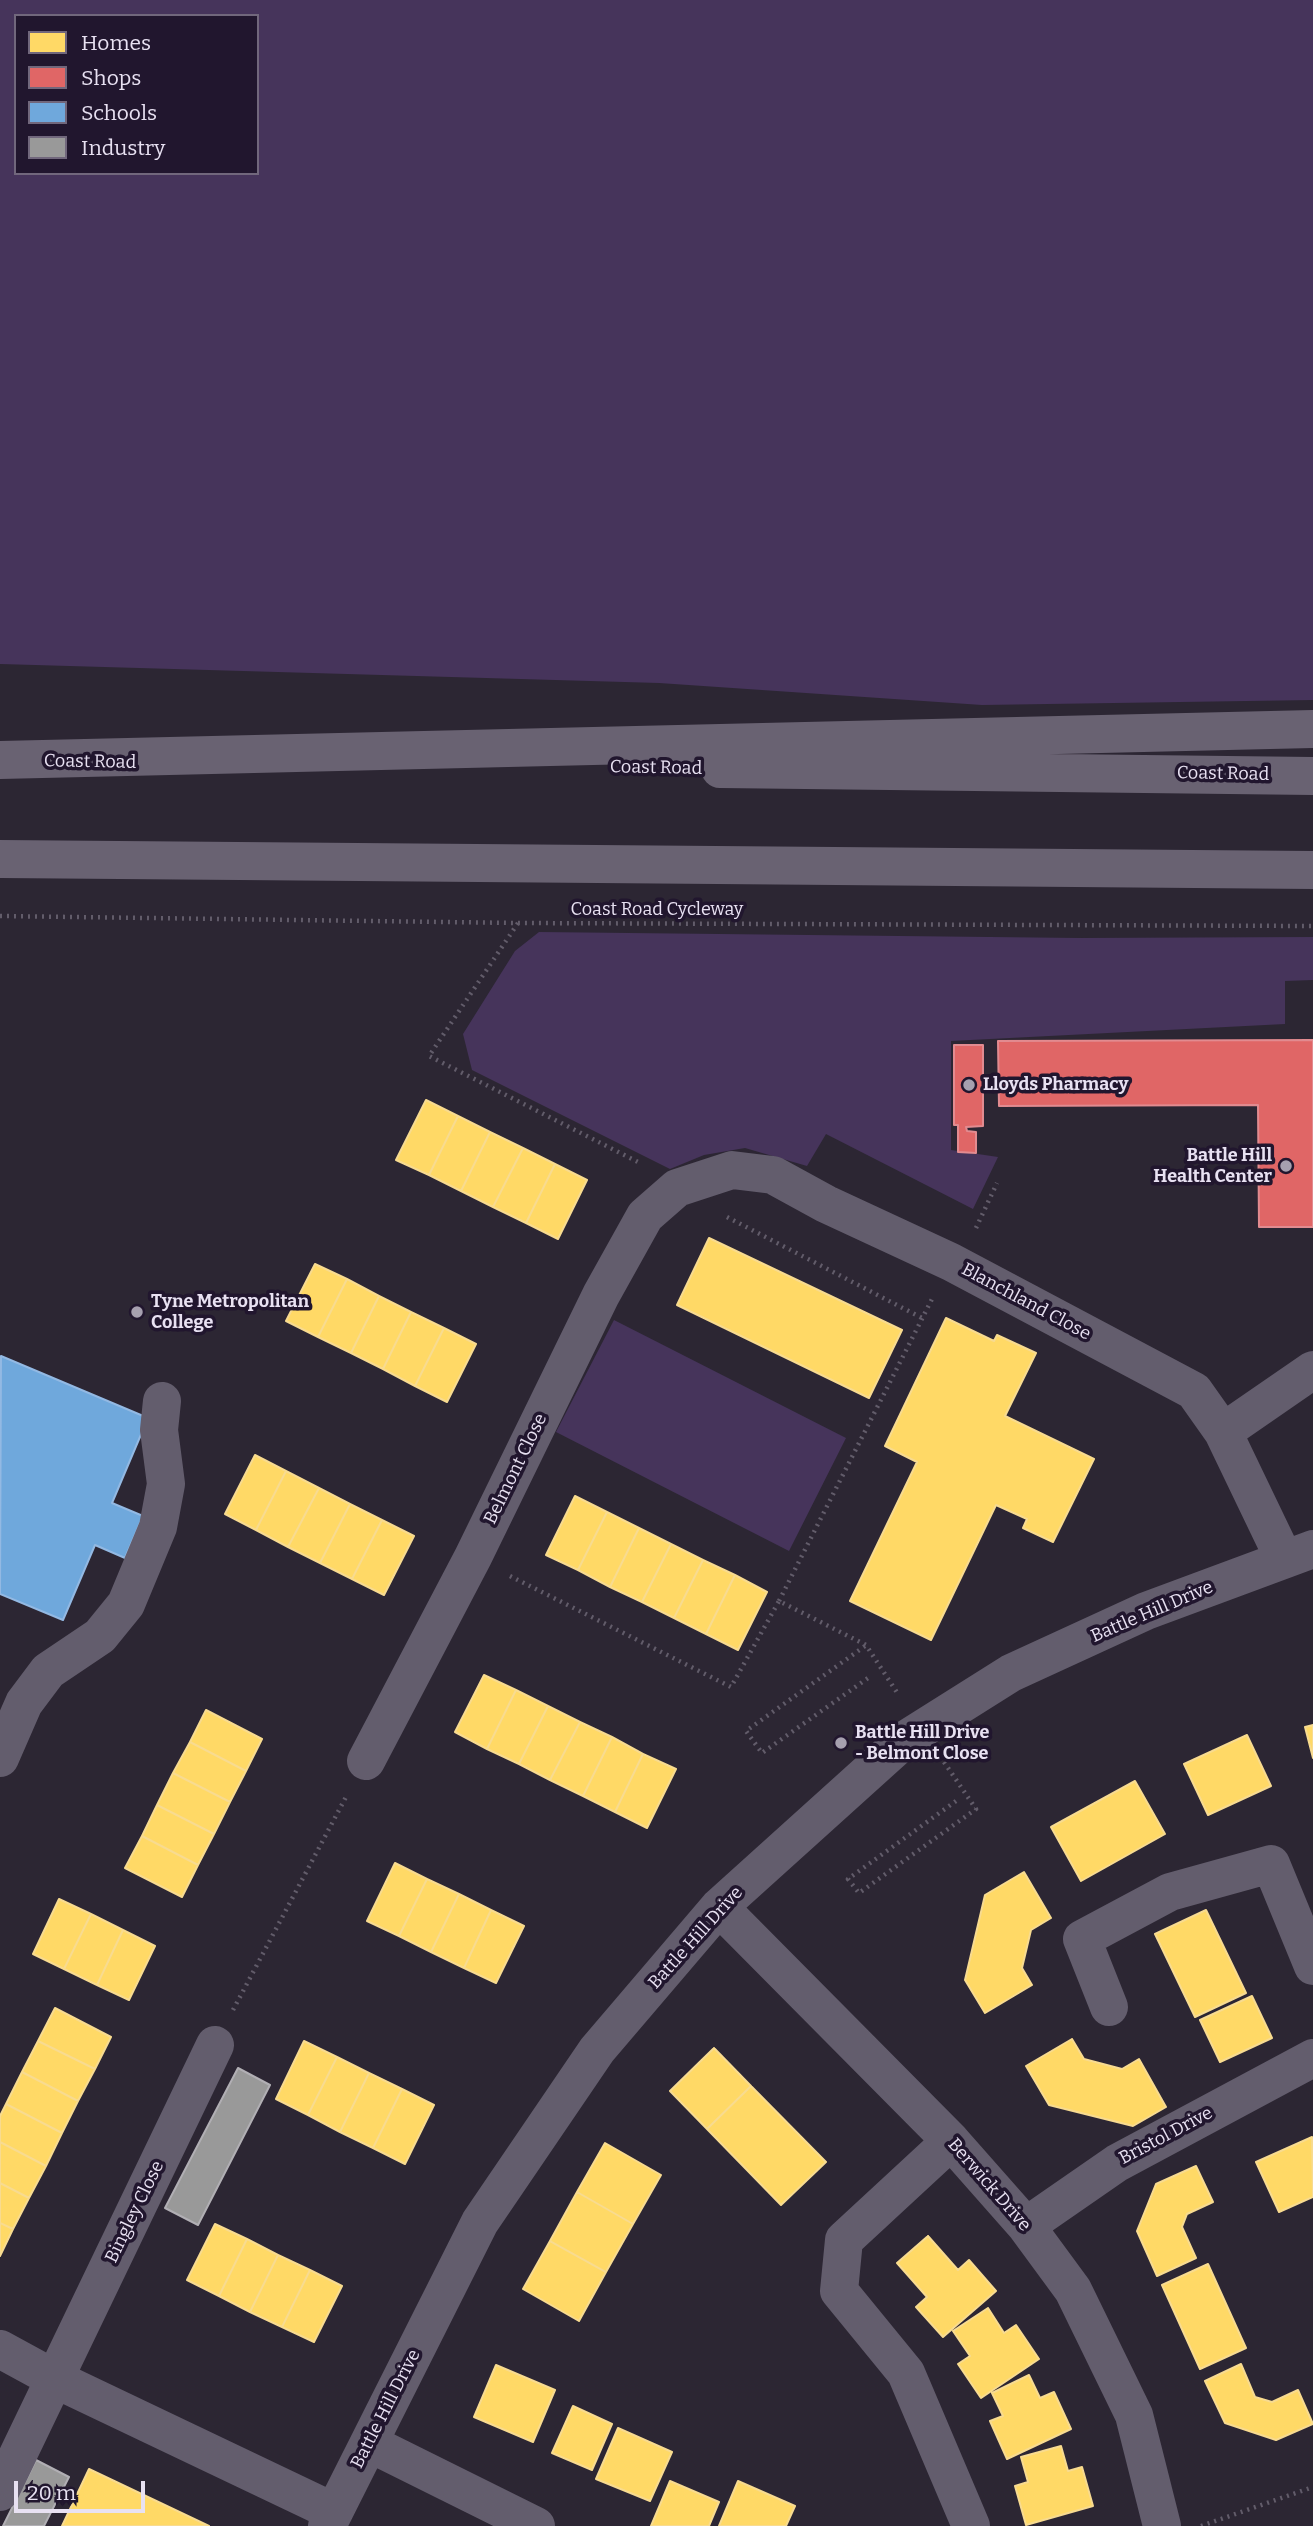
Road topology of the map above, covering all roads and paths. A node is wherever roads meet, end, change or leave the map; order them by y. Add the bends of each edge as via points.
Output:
1 (1313, 729) edge
2 (0, 760) edge
3 (1313, 775) edge
4 (0, 859) edge
5 (1313, 870) edge
6 (0, 916) edge
7 (518, 923) junction
8 (1313, 926) edge
9 (997, 1183) dead end
10 (677, 1188) junction
11 (951, 1262) junction
12 (922, 1318) junction
13 (1313, 1370) edge
14 (162, 1401) dead end
15 (1223, 1432) junction
16 (1299, 1554) edge
17 (473, 1557) junction
18 (779, 1601) junction
19 (866, 1646) junction
20 (868, 1678) dead end
21 (921, 1728) junction
22 (0, 1758) edge
23 (366, 1761) joint
24 (956, 1801) dead end
25 (719, 1907) junction
26 (1313, 1966) edge
27 (1109, 2007) dead end
28 (215, 2045) joint
29 (1313, 2058) edge
30 (951, 2141) junction
31 (1026, 2226) junction
32 (0, 2349) edge
33 (55, 2379) junction
34 (369, 2442) junction
35 (1313, 2487) edge
36 (0, 2492) edge
37 (330, 2519) edge
38 (536, 2526) edge
39 (971, 2526) edge
40 (1162, 2526) edge
41 (1200, 2526) edge

1 - 2 highway
2 - 3 highway, Coast Road
4 - 5 highway
6 - 7 path, Coast Road Cycleway
7 - 8 path, Coast Road Cycleway
7 - 10 path via 429,1056 664,1175
9 - 11 path via 965,1254
10 - 11 street, Blanchland Close via 733,1170 773,1175
10 - 12 path
10 - 17 street, Belmont Close via 645,1216 601,1295
11 - 12 path
11 - 15 street, Blanchland Close via 1194,1391
12 - 18 path
13 - 15 street
14 - 22 street via 159,1430 166,1484 158,1527 126,1604 100,1636 48,1671 24,1703
15 - 16 street, Blanchland Close
16 - 21 street, Battle Hill Drive via 1146,1611 1011,1673
17 - 18 path via 731,1687
17 - 23 street, Belmont Close
18 - 19 path
19 - 20 path via 746,1731 762,1753
19 - 21 path
21 - 24 path via 976,1809 859,1894 848,1879
21 - 25 street, Battle Hill Drive
23 - 28 path
25 - 30 street, Berwick Drive
25 - 34 street, Battle Hill Drive via 597,2050 480,2222
26 - 27 street via 1271,1864 1170,1892 1082,1939
28 - 33 street, Bingley Close
29 - 31 street, Bristol Drive via 1117,2162
30 - 31 street, Berwick Drive
30 - 39 street via 844,2240 839,2291 906,2373
31 - 40 street, Berwick Drive via 1073,2290 1134,2415
32 - 33 street
33 - 36 street, Bingley Close
33 - 37 street
34 - 37 street, Battle Hill Drive
34 - 38 street
35 - 41 path

